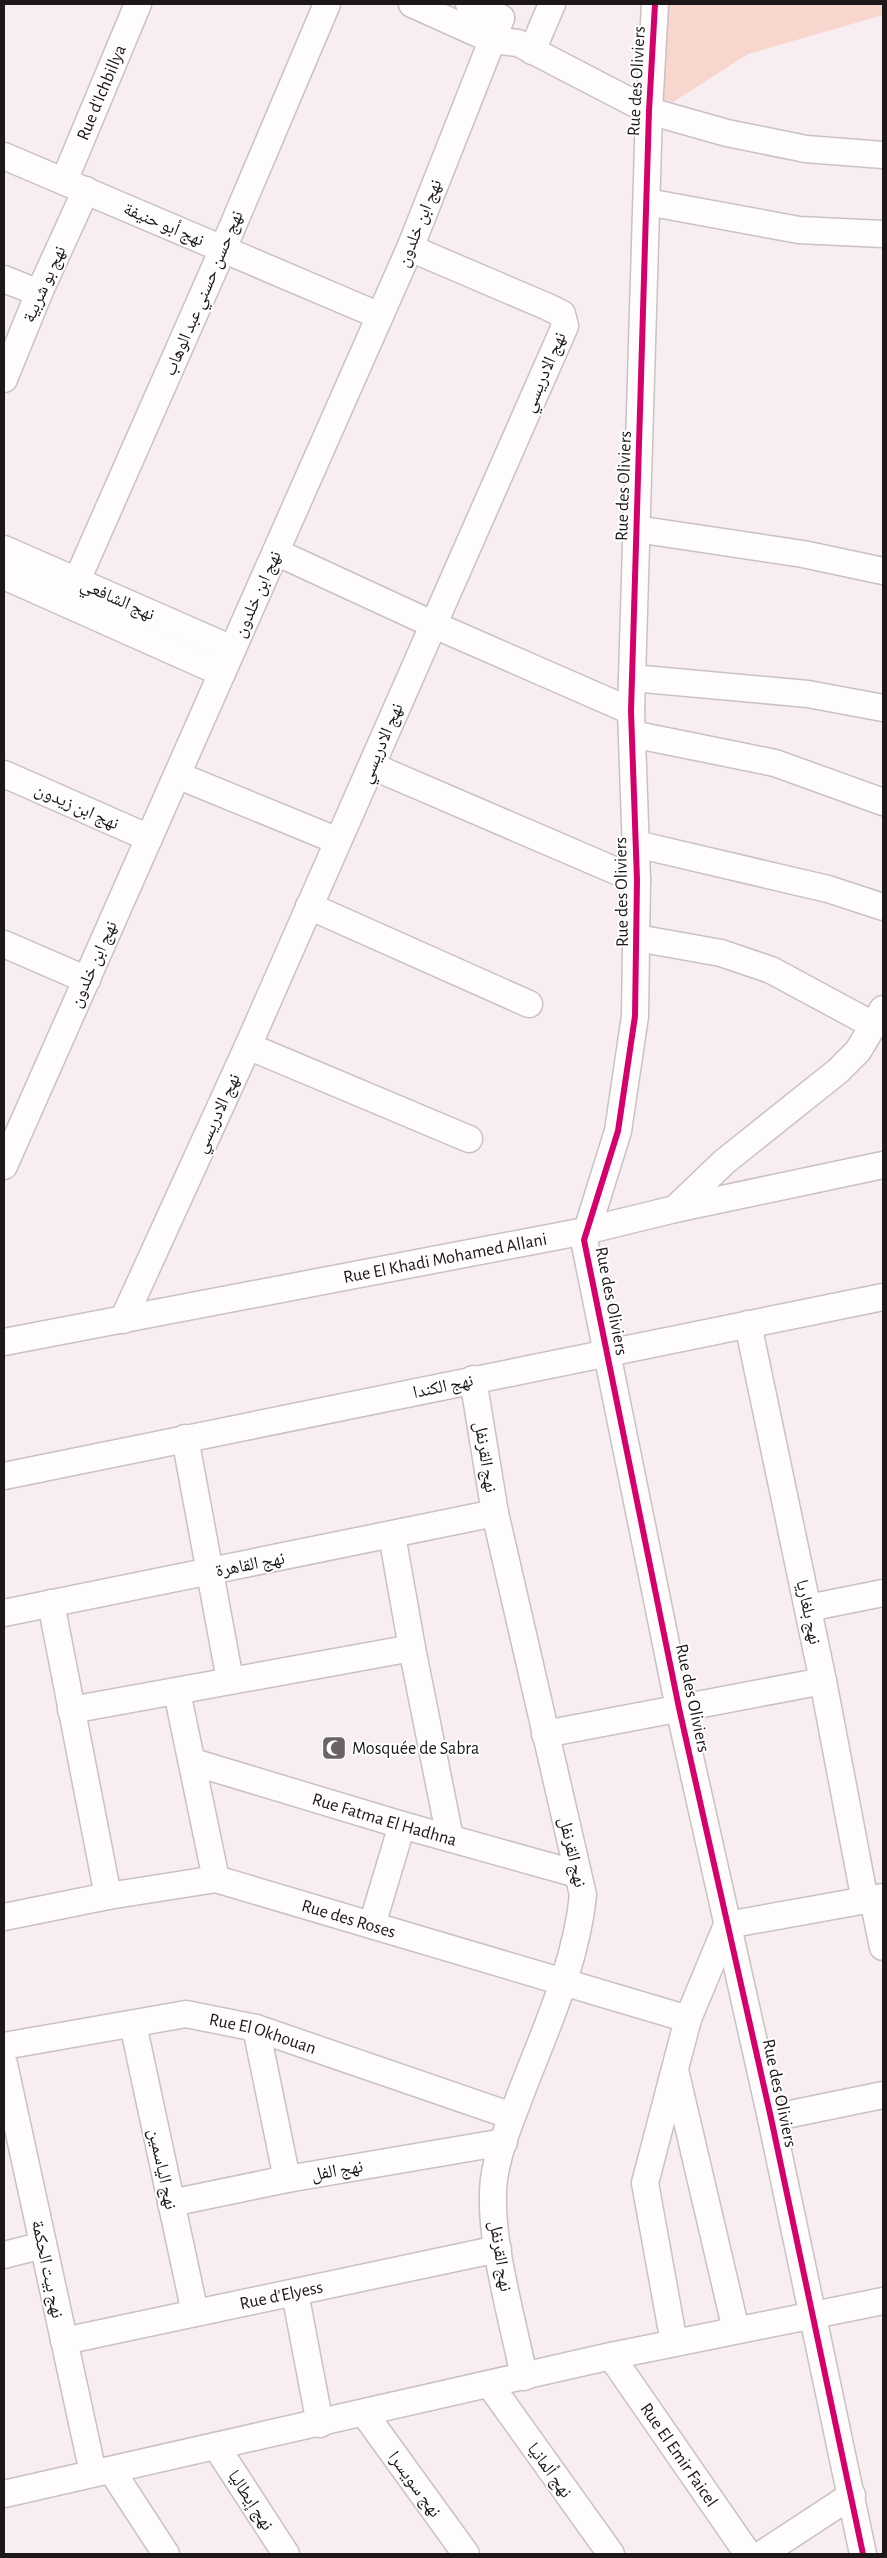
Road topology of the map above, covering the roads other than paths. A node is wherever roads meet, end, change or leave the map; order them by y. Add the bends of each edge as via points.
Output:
1 (138, 4) edge
2 (327, 4) edge
3 (412, 4) edge
4 (469, 4) edge
5 (552, 4) edge
6 (655, 4) edge
7 (497, 29) junction
8 (525, 47) junction
9 (649, 111) junction
10 (883, 155) edge
11 (4, 156) edge
12 (75, 186) junction
13 (647, 202) junction
14 (883, 234) edge
15 (410, 248) junction
16 (223, 249) junction
17 (4, 279) edge
18 (39, 293) junction
19 (380, 316) junction
20 (4, 379) edge
21 (636, 529) junction
22 (4, 549) edge
23 (276, 552) junction
24 (883, 571) edge
25 (4, 576) edge
26 (72, 592) junction
27 (432, 624) junction
28 (232, 649) junction
29 (222, 673) junction
30 (632, 678) junction
31 (883, 708) edge
32 (631, 722) junction
33 (372, 766) junction
34 (4, 774) edge
35 (177, 775) junction
36 (883, 802) edge
37 (149, 838) junction
38 (338, 842) junction
39 (636, 844) junction
40 (637, 880) junction
41 (309, 906) junction
42 (883, 907) edge
43 (637, 938) junction
44 (4, 944) edge
45 (87, 980) junction
46 (528, 1004) dead end
47 (878, 1017) edge
48 (248, 1046) junction
49 (13, 1121) edge
50 (469, 1139) dead end
51 (4, 1166) edge
52 (883, 1166) edge
53 (675, 1208) junction
54 (585, 1231) junction
55 (883, 1297) edge
56 (123, 1320) junction
57 (748, 1324) junction
58 (4, 1342) edge
59 (607, 1352) junction
60 (473, 1379) junction
61 (185, 1438) junction
62 (4, 1476) edge
63 (495, 1513) junction
64 (392, 1535) junction
65 (208, 1572) junction
66 (883, 1593) edge
67 (51, 1603) junction
68 (808, 1608) junction
69 (4, 1613) edge
70 (412, 1648) junction
71 (230, 1680) junction
72 (823, 1681) junction
73 (177, 1692) junction
74 (679, 1708) junction
75 (71, 1710) junction
76 (545, 1734) junction
77 (193, 1762) junction
78 (402, 1825) junction
79 (450, 1838) junction
80 (578, 1874) junction
81 (216, 1879) junction
82 (108, 1896) junction
83 (874, 1899) edge
84 (4, 1917) edge
85 (372, 1925) junction
86 (727, 1926) junction
87 (883, 1947) edge
88 (563, 1983) junction
89 (688, 2019) junction
90 (132, 2024) junction
91 (256, 2028) junction
92 (4, 2046) edge
93 (4, 2064) edge
94 (674, 2066) junction
95 (883, 2094) edge
96 (512, 2116) junction
97 (772, 2118) junction
98 (504, 2142) junction
99 (286, 2179) junction
100 (171, 2203) junction
101 (43, 2245) junction
102 (498, 2249) junction
103 (4, 2255) edge
104 (295, 2293) junction
105 (883, 2301) edge
106 (195, 2314) junction
107 (812, 2317) junction
108 (736, 2330) junction
109 (64, 2341) junction
110 (674, 2343) junction
111 (611, 2356) junction
112 (524, 2377) junction
113 (490, 2385) junction
114 (364, 2413) junction
115 (320, 2424) junction
116 (216, 2446) junction
117 (102, 2472) junction
118 (4, 2494) edge
119 (852, 2495) junction
120 (166, 2554) edge
121 (286, 2554) edge
122 (466, 2554) edge
123 (611, 2554) edge
124 (748, 2554) edge
125 (762, 2554) edge
126 (863, 2554) edge

1 - 12 street, Rue d'Ichbillya
2 - 16 street, نهج حسن حسني عبد الوهاب
3 - 7 street
4 - 7 street
5 - 8 street
6 - 9 street, Rue des Oliviers
7 - 8 street
7 - 15 street, نهج ابن خلدون
8 - 9 street
9 - 10 street via 727,133 806,149
9 - 13 street, Rue des Oliviers
11 - 12 street, نهج أبو حنيفة
12 - 16 street, نهج أبو حنيفة
12 - 18 street, نهج بو شربية
13 - 14 street via 799,230
13 - 21 street, Rue des Oliviers
15 - 19 street, نهج ابن خلدون
15 - 27 street, نهج الادريسي via 562,314 565,326
16 - 19 street, نهج أبو حنيفة
16 - 26 street, نهج حسن حسني عبد الوهاب
17 - 18 street
18 - 20 street, نهج بو شربية
19 - 23 street, نهج ابن خلدون
21 - 24 street via 803,554
21 - 30 street, Rue des Oliviers
22 - 26 street, نهج الشافعي
23 - 27 street
23 - 28 street, نهج ابن خلدون
25 - 26 street, نهج الشافعي
26 - 28 street, نهج الشافعي
26 - 29 street, نهج الشافعي
27 - 32 street
27 - 33 street, نهج الادريسي
28 - 29 street, نهج ابن خلدون
29 - 35 street, نهج ابن خلدون
30 - 31 street via 808,694
30 - 32 street, Rue des Oliviers
32 - 36 street via 775,762
32 - 39 street, Rue des Oliviers
33 - 38 street, نهج الادريسي
33 - 40 street
34 - 37 street, نهج ابن زيدون
35 - 37 street, نهج ابن خلدون
35 - 38 street
37 - 45 street, نهج ابن خلدون
38 - 41 street, نهج الادريسي
39 - 40 street, Rue des Oliviers
39 - 42 street via 828,889
40 - 43 street, Rue des Oliviers
41 - 46 street
41 - 48 street, نهج الادريسي
43 - 47 street via 721,954 772,970
43 - 54 street, Rue des Oliviers via 635,1016 618,1130
44 - 45 street
45 - 49 street, نهج ابن خلدون
47 - 53 street via 858,1051 838,1071 724,1162
48 - 50 street
48 - 56 street, نهج الادريسي
49 - 51 street, نهج ابن خلدون
52 - 53 street, Rue El Khadi Mohamed Allani
53 - 54 street, Rue El Khadi Mohamed Allani
54 - 56 street, Rue El Khadi Mohamed Allani
54 - 59 street, Rue des Oliviers via 588,1268
55 - 57 street, نهج الكندا
56 - 58 street, Rue El Khadi Mohamed Allani
57 - 59 street, نهج الكندا
57 - 68 street, نهج بلغاريا
59 - 60 street, نهج الكندا
59 - 74 street, Rue des Oliviers
60 - 61 street, نهج الكندا
60 - 63 street, نهج القرنفل
61 - 62 street, نهج الكندا
61 - 65 street
63 - 64 street, نهج القاهرة
63 - 76 street, نهج القرنفل
64 - 65 street, نهج القاهرة
64 - 70 street
65 - 67 street, نهج القاهرة
65 - 71 street
66 - 68 street
67 - 69 street, نهج القاهرة
67 - 75 street
68 - 72 street, نهج بلغاريا
70 - 71 street
70 - 79 street
71 - 73 street
72 - 74 street
72 - 83 street, نهج بلغاريا
73 - 75 street
73 - 77 street
74 - 76 street
74 - 86 street, Rue des Oliviers
75 - 82 street
76 - 80 street, نهج القرنفل
77 - 78 street, Rue Fatma El Hadhna
77 - 81 street
78 - 79 street, Rue Fatma El Hadhna
78 - 85 street
79 - 80 street, Rue Fatma El Hadhna
80 - 88 street, نهج القرنفل via 583,1895 580,1924
81 - 82 street, Rue des Roses
81 - 85 street, Rue des Roses
82 - 84 street, Rue des Roses
83 - 86 street
83 - 87 street, نهج بلغاريا
85 - 88 street, Rue des Roses
86 - 89 street
86 - 97 street, Rue des Oliviers
88 - 89 street, Rue des Roses
88 - 96 street, نهج القرنفل
89 - 94 street
90 - 91 street, Rue El Okhouan via 186,2014
90 - 92 street, Rue El Okhouan
90 - 100 street, نهج الياسمين
91 - 96 street, Rue El Okhouan
91 - 99 street
93 - 101 street, نهج بيت الحكمة
94 - 108 street
94 - 110 street via 644,2183
95 - 97 street
96 - 98 street, نهج القرنفل
97 - 107 street, Rue des Oliviers
98 - 99 street, نهج الفل
98 - 102 street, نهج القرنفل via 494,2177
99 - 100 street, نهج الفل
100 - 106 street, نهج الياسمين
101 - 103 street
101 - 109 street, نهج بيت الحكمة
102 - 104 street, Rue d'Elyess
102 - 112 street, نهج القرنفل
104 - 106 street, Rue d'Elyess
104 - 115 street
105 - 107 street
106 - 109 street, Rue d'Elyess
107 - 108 street
107 - 119 street, Rue des Oliviers
108 - 110 street
109 - 117 street, نهج بيت الحكمة
110 - 111 street
111 - 112 street
111 - 124 street, Rue El Emir Faicel
112 - 113 street
113 - 114 street
113 - 123 street, نهج ألمانيا
114 - 115 street
114 - 122 street, نهج سويسرا
115 - 116 street
116 - 117 street
116 - 121 street, نهج إيطاليا
117 - 118 street
117 - 120 street
119 - 125 street
119 - 126 street, Rue des Oliviers

